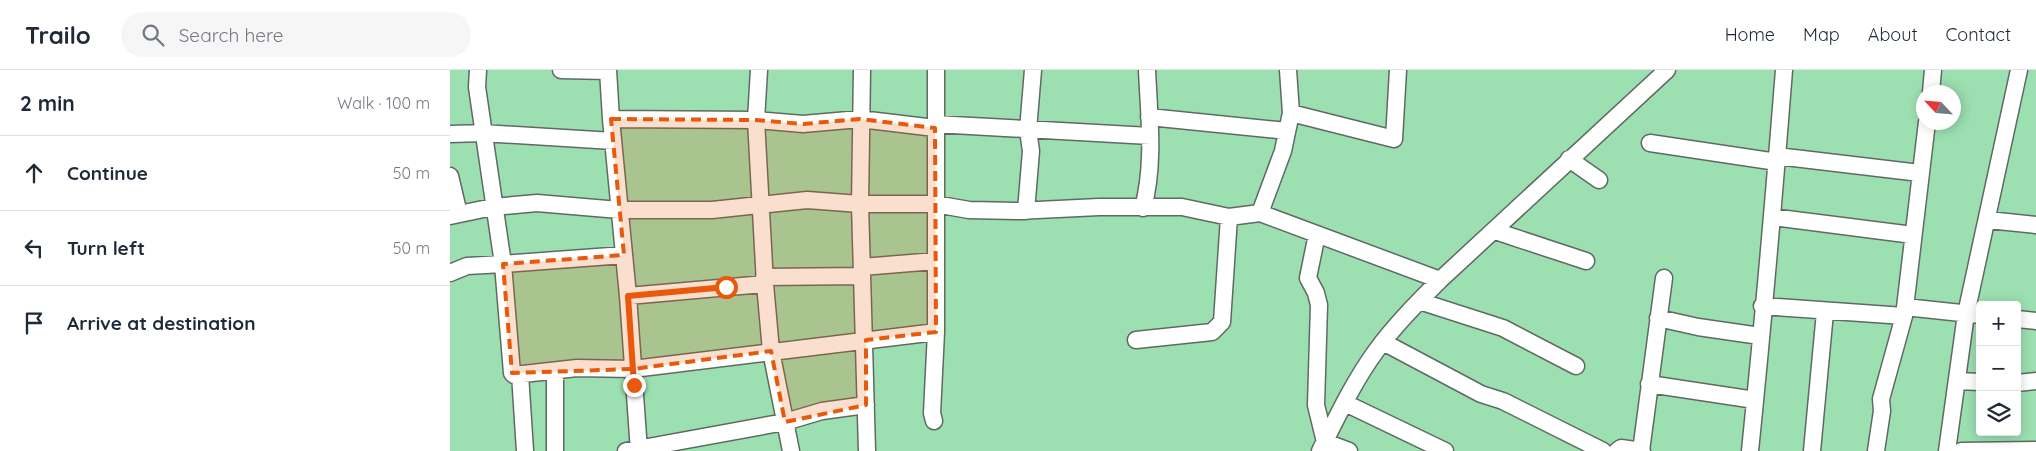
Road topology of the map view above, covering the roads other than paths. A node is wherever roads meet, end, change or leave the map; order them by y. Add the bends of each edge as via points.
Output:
1 (478, 70) edge
2 (560, 70) edge
3 (759, 70) edge
4 (862, 70) edge
5 (936, 70) edge
6 (1033, 70) edge
7 (1147, 70) edge
8 (1288, 70) edge
9 (1398, 70) edge
10 (1667, 70) edge
11 (1784, 70) edge
12 (1933, 70) edge
13 (2019, 70) edge
14 (608, 71) edge
15 (1931, 85) edge
16 (1291, 113) junction
17 (1149, 117) junction
18 (610, 119) junction
19 (860, 119) junction
20 (756, 120) junction
21 (935, 126) junction
22 (1028, 130) junction
23 (1926, 130) edge
24 (1287, 131) junction
25 (483, 133) junction
26 (450, 134) edge
27 (1150, 136) junction
28 (613, 141) junction
29 (1650, 143) dead end
30 (1570, 159) junction
31 (1777, 159) junction
32 (1920, 173) junction
33 (450, 176) edge
34 (1599, 180) dead end
35 (761, 204) junction
36 (860, 204) junction
37 (935, 204) junction
38 (493, 207) junction
39 (1143, 208) junction
40 (618, 210) junction
41 (1026, 211) junction
42 (1260, 213) junction
43 (454, 215) edge
44 (1772, 216) junction
45 (1228, 217) junction
46 (1988, 220) junction
47 (2036, 225) edge
48 (1495, 232) junction
49 (1317, 234) junction
50 (1913, 235) junction
51 (624, 255) junction
52 (935, 261) junction
53 (1586, 261) dead end
54 (503, 264) junction
55 (862, 272) junction
56 (450, 273) edge
57 (1664, 278) dead end
58 (764, 280) junction
59 (1440, 280) junction
60 (628, 296) junction
61 (1419, 301) junction
62 (1762, 306) junction
63 (1825, 312) junction
64 (1904, 312) junction
65 (1973, 315) edge
66 (1658, 318) junction
67 (2021, 319) edge
68 (2036, 321) edge
69 (936, 332) junction
70 (1760, 336) junction
71 (866, 340) junction
72 (1136, 340) dead end
73 (1383, 342) junction
74 (771, 351) junction
75 (1576, 366) dead end
76 (633, 369) junction
77 (555, 370) junction
78 (520, 374) junction
79 (1957, 381) junction
80 (2036, 381) edge
81 (1976, 382) edge
82 (2021, 383) edge
83 (1648, 384) junction
84 (1755, 400) junction
85 (1345, 403) junction
86 (866, 405) junction
87 (934, 421) dead end
88 (785, 422) junction
89 (1322, 447) edge
90 (2036, 450) edge
91 (525, 451) edge
92 (555, 451) edge
93 (635, 451) edge
94 (791, 451) edge
95 (867, 451) edge
96 (1349, 451) edge
97 (1445, 451) edge
98 (1603, 451) edge
99 (1617, 451) edge
100 (1641, 451) edge
101 (1750, 451) edge
102 (1812, 451) edge
103 (1876, 451) edge
104 (1947, 451) edge
105 (1961, 451) edge

1 - 25 street
2 - 14 street
3 - 20 street
4 - 19 street
5 - 21 street
6 - 22 street
7 - 17 street
8 - 16 street
9 - 16 street via 1394,139
10 - 30 street
11 - 31 street
12 - 15 street
13 - 46 street
14 - 18 street
16 - 24 street
17 - 24 street
17 - 27 street
18 - 20 street
18 - 28 street
19 - 20 street via 803,124
19 - 21 street
19 - 36 street
20 - 35 street
21 - 22 street
21 - 37 street
22 - 27 street
22 - 41 street via 1031,151
23 - 32 street
24 - 42 street
25 - 26 street
25 - 28 street
25 - 38 street
27 - 39 street via 1148,190
28 - 40 street
29 - 31 street
30 - 34 street
30 - 48 street
31 - 32 street
31 - 44 street
32 - 50 street
33 - 43 street
35 - 36 street via 807,200
35 - 40 street via 712,210
35 - 58 street
36 - 37 street
36 - 55 street
37 - 41 street via 969,210
37 - 52 street
38 - 40 street via 538,203
38 - 43 street
38 - 54 street
39 - 41 street
39 - 45 street via 1182,208
40 - 51 street
42 - 45 street
42 - 49 street
44 - 50 street
44 - 62 street
45 - 72 street via 1222,322 1212,332
46 - 47 street
46 - 65 street
48 - 53 street
48 - 59 street
49 - 59 street
49 - 89 street via 1308,278 1319,306 1316,405
50 - 64 street
51 - 54 street
51 - 60 street
52 - 55 street
52 - 69 street
54 - 56 street via 467,266
54 - 78 street via 512,373
55 - 58 street
55 - 71 street
57 - 66 street
58 - 60 street
58 - 74 street
59 - 61 street
60 - 76 street
61 - 73 street
61 - 75 street via 1504,328
62 - 63 street
62 - 70 street
63 - 64 street
63 - 102 street
64 - 65 street
64 - 103 street via 1881,400
65 - 79 street
66 - 70 street
66 - 83 street
67 - 68 street
69 - 71 street
69 - 87 street
70 - 84 street
71 - 74 street
71 - 86 street
73 - 85 street
73 - 98 street via 1481,394 1503,401
74 - 76 street
74 - 88 street
76 - 77 street
76 - 93 street
77 - 78 street
77 - 92 street
78 - 91 street
79 - 81 street
79 - 104 street
80 - 82 street
83 - 84 street
83 - 100 street
84 - 101 street
85 - 89 street
85 - 97 street
86 - 88 street via 822,411
86 - 95 street
88 - 93 street
88 - 94 street
89 - 96 street
90 - 105 street
99 - 100 street via 1622,448

